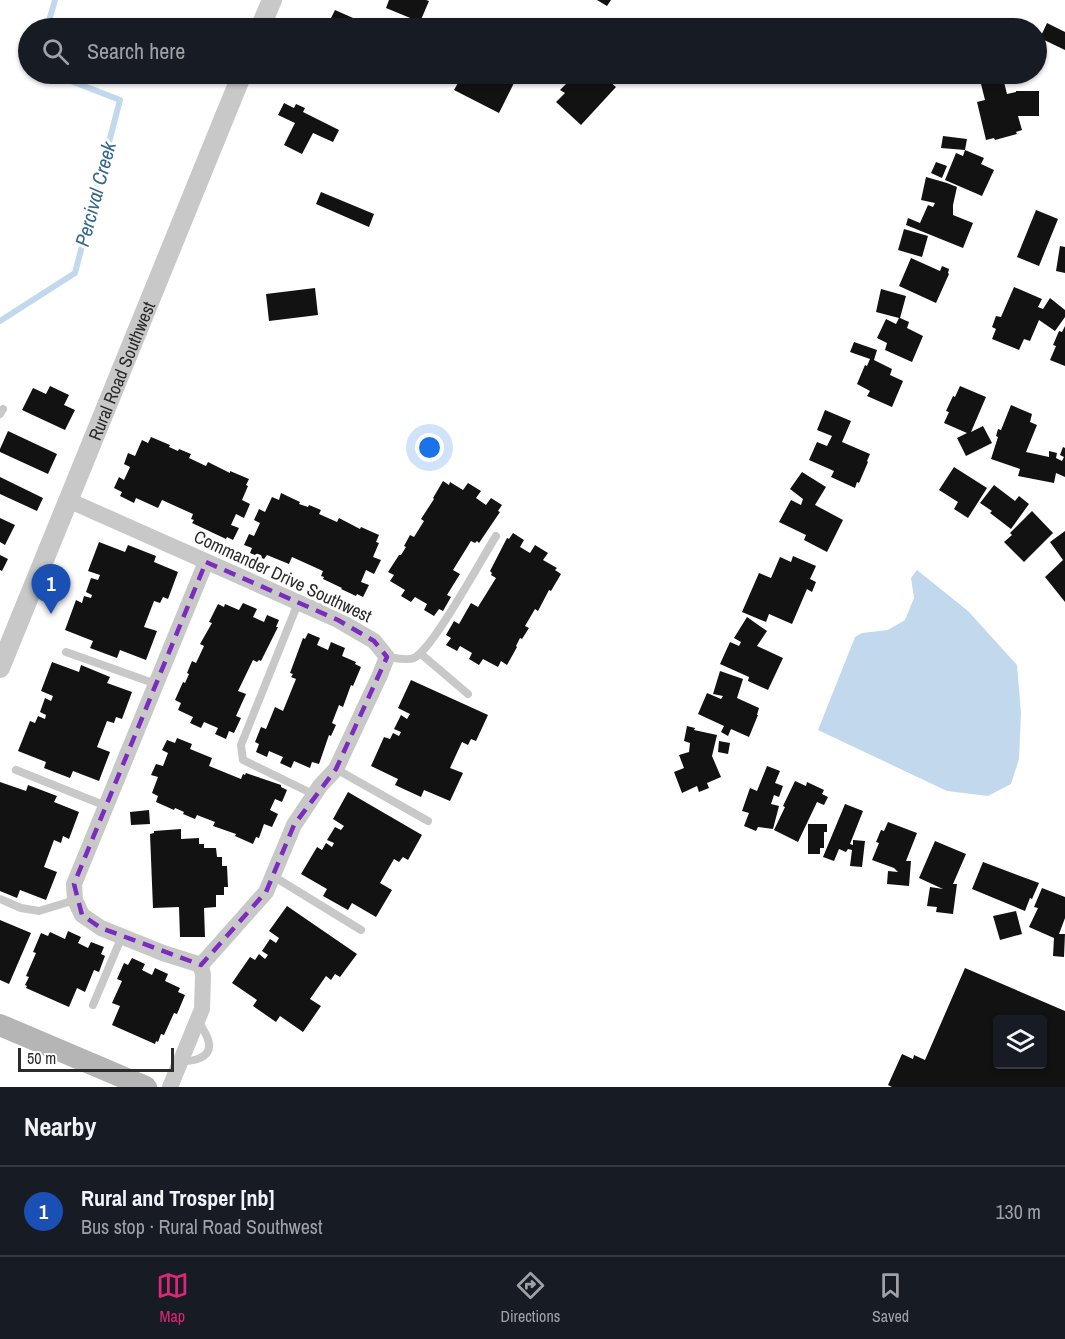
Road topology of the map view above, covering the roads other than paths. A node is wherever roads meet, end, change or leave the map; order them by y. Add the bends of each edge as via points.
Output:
1 (272, 0) edge
2 (264, 18) edge
3 (238, 84) edge
4 (68, 500) junction
5 (496, 536) dead end
6 (206, 562) junction
7 (298, 603) junction
8 (66, 652) dead end
9 (421, 654) junction
10 (387, 657) junction
11 (0, 669) edge
12 (156, 684) junction
13 (468, 694) dead end
14 (336, 769) junction
15 (16, 770) dead end
16 (315, 795) junction
17 (106, 806) junction
18 (428, 821) dead end
19 (273, 876) junction
20 (0, 899) edge
21 (75, 900) junction
22 (361, 930) dead end
23 (122, 936) junction
24 (201, 965) junction
25 (93, 1005) dead end
26 (0, 1025) edge
27 (146, 1087) edge
28 (170, 1087) edge

1 - 2 street
3 - 4 street, Rural Road Southwest
4 - 6 street, Commander Drive Southwest
4 - 11 street, Rural Road Southwest
5 - 9 lane
6 - 7 street, Commander Drive Southwest
6 - 12 street
7 - 10 street, Commander Drive Southwest via 374,641
7 - 16 lane via 241,745 243,760
8 - 12 lane
9 - 10 lane via 412,659
9 - 13 lane
10 - 14 street
12 - 17 street
14 - 16 street
14 - 18 lane
15 - 17 lane
16 - 19 street via 294,825
17 - 21 street via 74,884
19 - 22 lane
19 - 24 street via 266,892
20 - 21 lane via 39,911
21 - 23 street via 82,915
23 - 24 street
23 - 25 lane
24 - 28 street via 202,1009
26 - 27 main road

